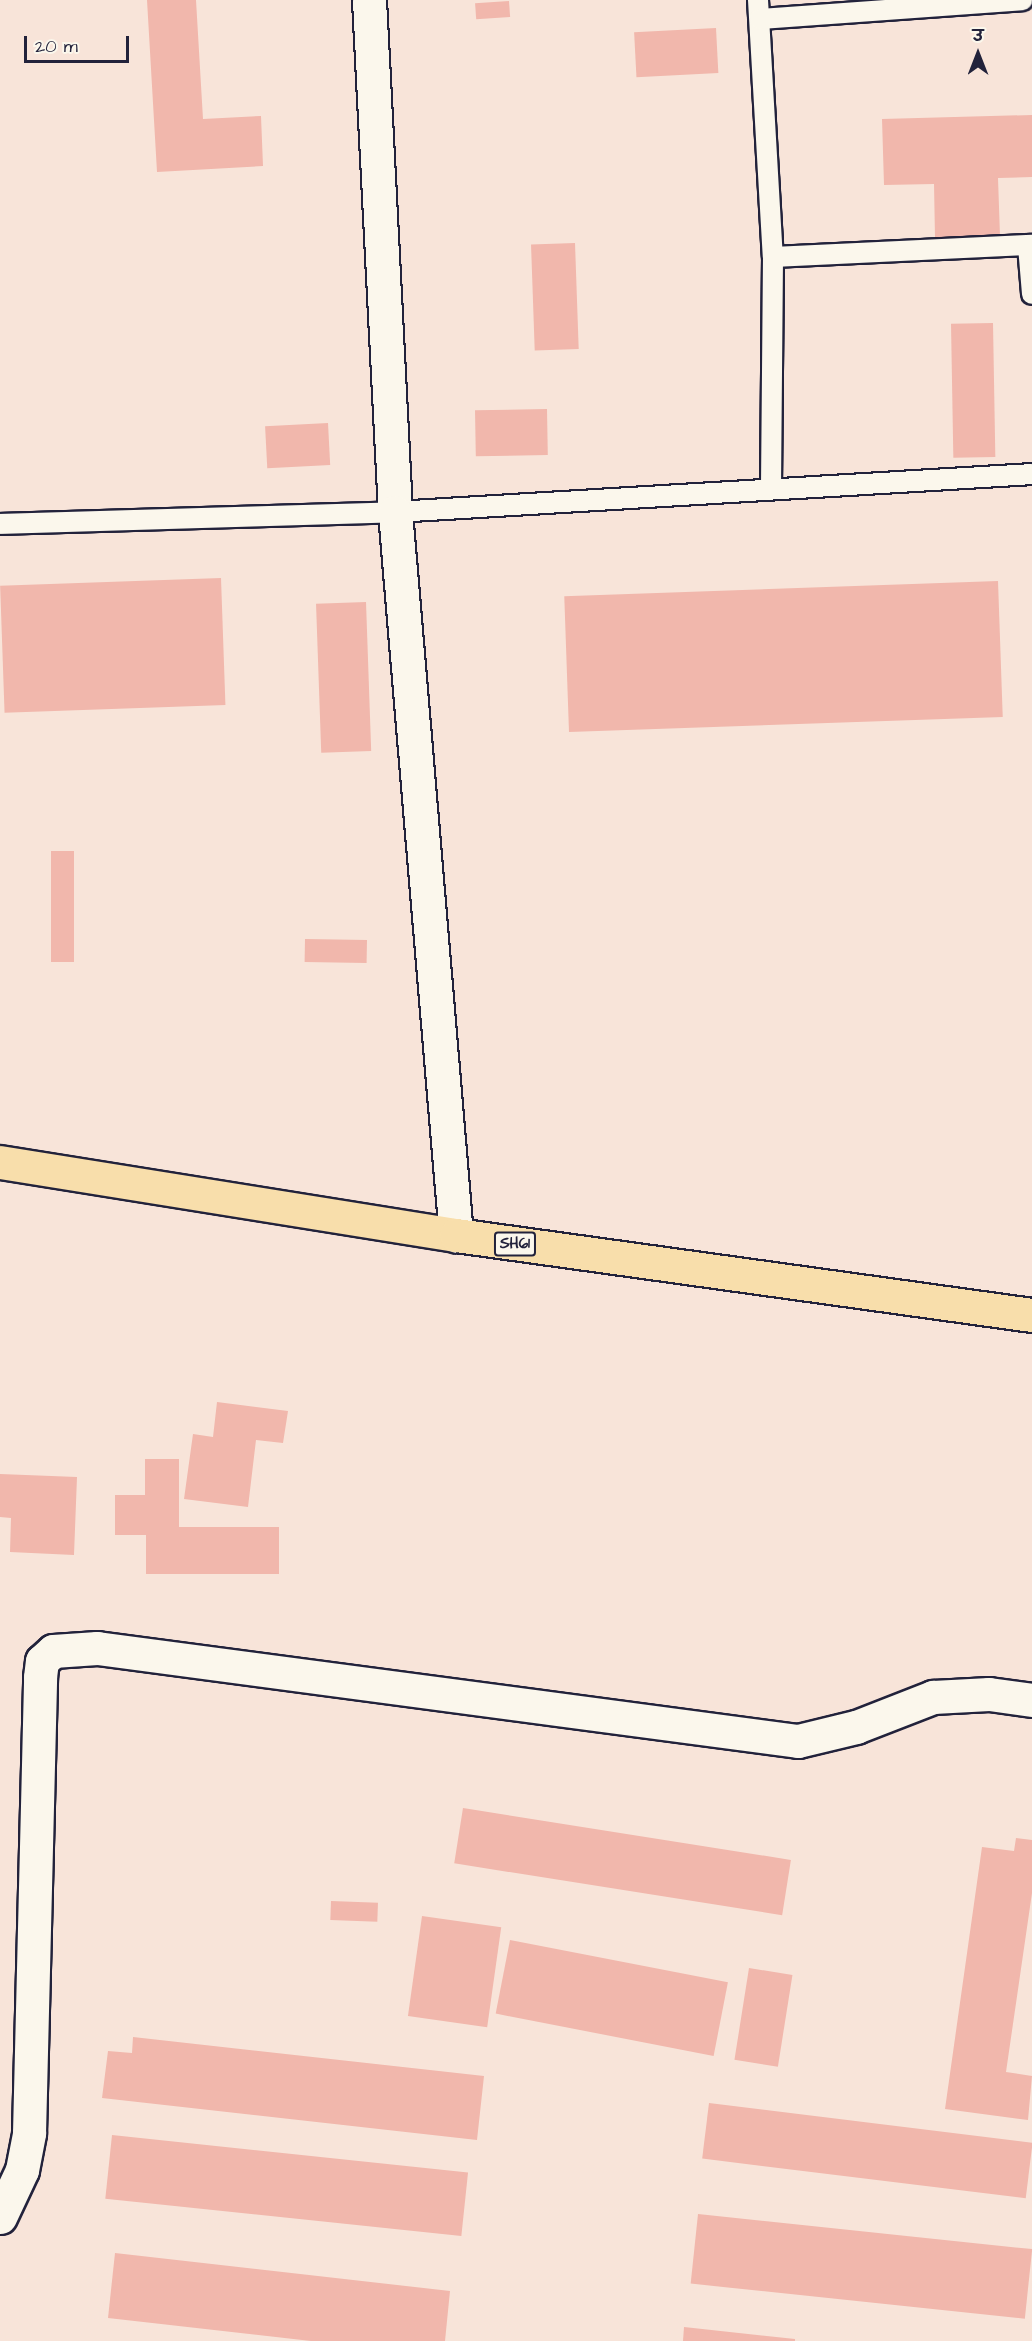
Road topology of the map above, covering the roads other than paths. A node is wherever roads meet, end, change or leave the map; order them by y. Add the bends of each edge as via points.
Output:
1 (369, 0) edge
2 (1022, 0) edge
3 (759, 9) edge
4 (1030, 245) edge
5 (773, 257) junction
6 (1032, 294) edge
7 (1032, 474) edge
8 (771, 487) junction
9 (394, 512) junction
10 (0, 524) edge
11 (0, 1162) edge
12 (456, 1235) junction
13 (1032, 1315) edge
14 (1032, 1700) edge
15 (0, 2217) edge

1 - 9 street
2 - 3 lane
3 - 5 lane
4 - 5 lane
4 - 6 lane
5 - 8 lane
7 - 8 lane
8 - 9 lane
9 - 10 lane
9 - 12 street
11 - 12 main road, SH61
12 - 13 main road, SH61
14 - 15 street via 989,1694 933,1697 856,1727 798,1741 97,1648 53,1651 42,1661 40,1677 29,2133 22,2170

